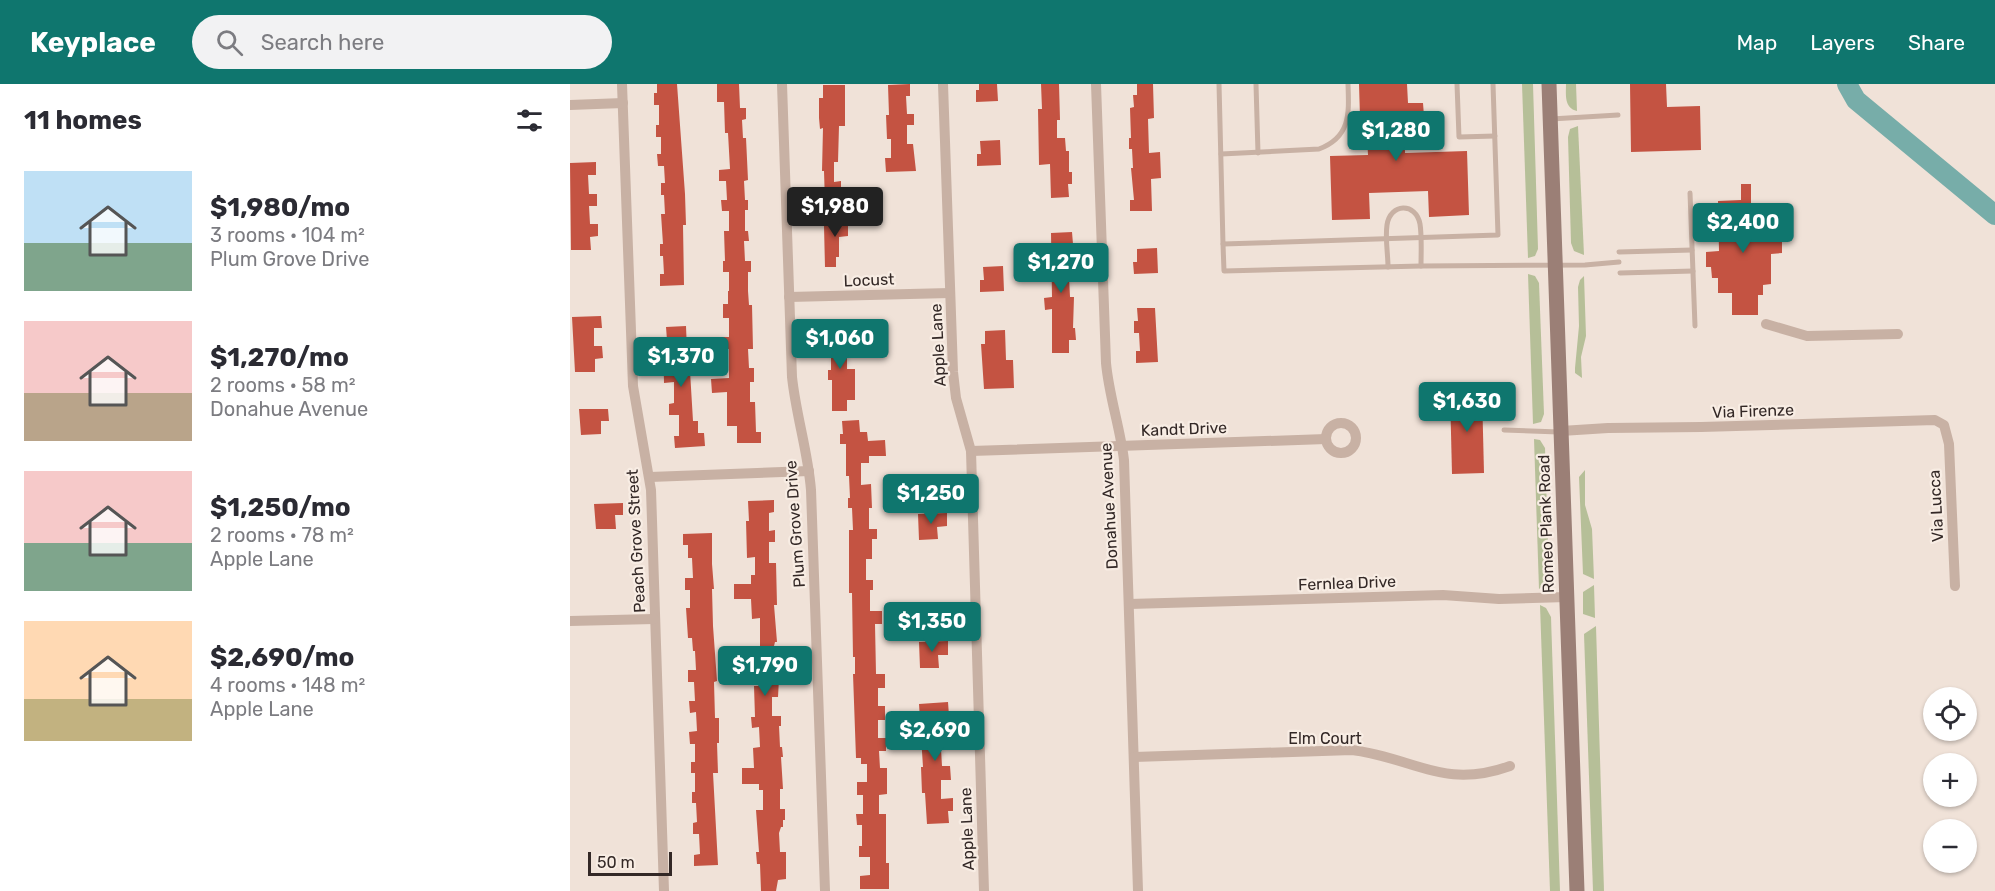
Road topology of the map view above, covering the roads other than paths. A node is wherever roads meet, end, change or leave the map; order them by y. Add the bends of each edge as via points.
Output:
1 (622, 84) edge
2 (782, 84) edge
3 (943, 84) edge
4 (1096, 84) edge
5 (1219, 84) edge
6 (1256, 84) edge
7 (1348, 84) edge
8 (1457, 84) edge
9 (1493, 84) edge
10 (1549, 84) edge
11 (623, 103) junction
12 (570, 105) edge
13 (1618, 115) dead end
14 (1550, 119) junction
15 (1495, 136) junction
16 (1258, 153) junction
17 (1221, 154) junction
18 (1690, 193) dead end
19 (1420, 238) junction
20 (1387, 239) junction
21 (1223, 244) junction
22 (1692, 250) junction
23 (1619, 252) dead end
24 (1619, 262) dead end
25 (1421, 266) junction
26 (1555, 266) junction
27 (1388, 267) junction
28 (1693, 271) junction
29 (1620, 273) dead end
30 (950, 293) junction
31 (789, 297) junction
32 (1766, 324) dead end
33 (1695, 326) dead end
34 (1898, 334) dead end
35 (1944, 425) joint
36 (1504, 430) dead end
37 (1561, 432) junction
38 (1326, 439) dead end
39 (1122, 446) junction
40 (971, 451) junction
41 (809, 471) junction
42 (650, 477) junction
43 (1955, 586) dead end
44 (1567, 597) junction
45 (1128, 604) junction
46 (654, 619) junction
47 (570, 621) edge
48 (1134, 757) junction
49 (1510, 766) dead end
50 (664, 891) edge
51 (825, 891) edge
52 (984, 891) edge
53 (1138, 891) edge
54 (1577, 891) edge

1 - 11 street, Peach Grove Street
2 - 31 street, Plum Grove Drive
3 - 30 street, Apple Lane
4 - 39 street, Donahue Avenue via 1106,363
5 - 17 lane
6 - 16 lane
7 - 16 lane via 1346,125 1330,145
8 - 15 lane via 1459,138
9 - 15 lane
10 - 14 main road, Romeo Plank Road
11 - 12 street
11 - 42 street, Peach Grove Street via 633,386
13 - 14 lane
14 - 26 main road, Romeo Plank Road
15 - 19 lane via 1498,235
16 - 17 lane
17 - 21 lane
18 - 22 lane
19 - 20 lane
19 - 20 lane via 1416,214 1403,207 1390,215
19 - 25 lane
20 - 21 lane
20 - 27 lane
21 - 27 lane via 1224,271
22 - 23 lane
22 - 28 lane
24 - 26 lane
25 - 26 lane
25 - 27 lane
26 - 37 main road, Romeo Plank Road
28 - 29 lane
28 - 33 lane
30 - 31 street, Locust
30 - 40 street, Apple Lane via 954,386
31 - 41 street, Plum Grove Drive via 794,397
32 - 34 street via 1807,336
35 - 37 street, Via Firenze via 1921,420
35 - 43 street, Via Lucca via 1949,444
36 - 37 lane
37 - 44 main road, Romeo Plank Road
38 - 39 street, Kandt Drive
39 - 40 street, Kandt Drive
39 - 45 street, Donahue Avenue
40 - 52 street, Apple Lane
41 - 42 street
41 - 51 street, Plum Grove Drive
42 - 46 street, Peach Grove Street
44 - 45 street, Fernlea Drive via 1499,599 1443,595
44 - 54 main road, Romeo Plank Road
45 - 48 street, Donahue Avenue
46 - 47 street
46 - 50 street, Peach Grove Street
48 - 49 street, Elm Court via 1352,750 1453,776 1484,774
48 - 53 street, Donahue Avenue

